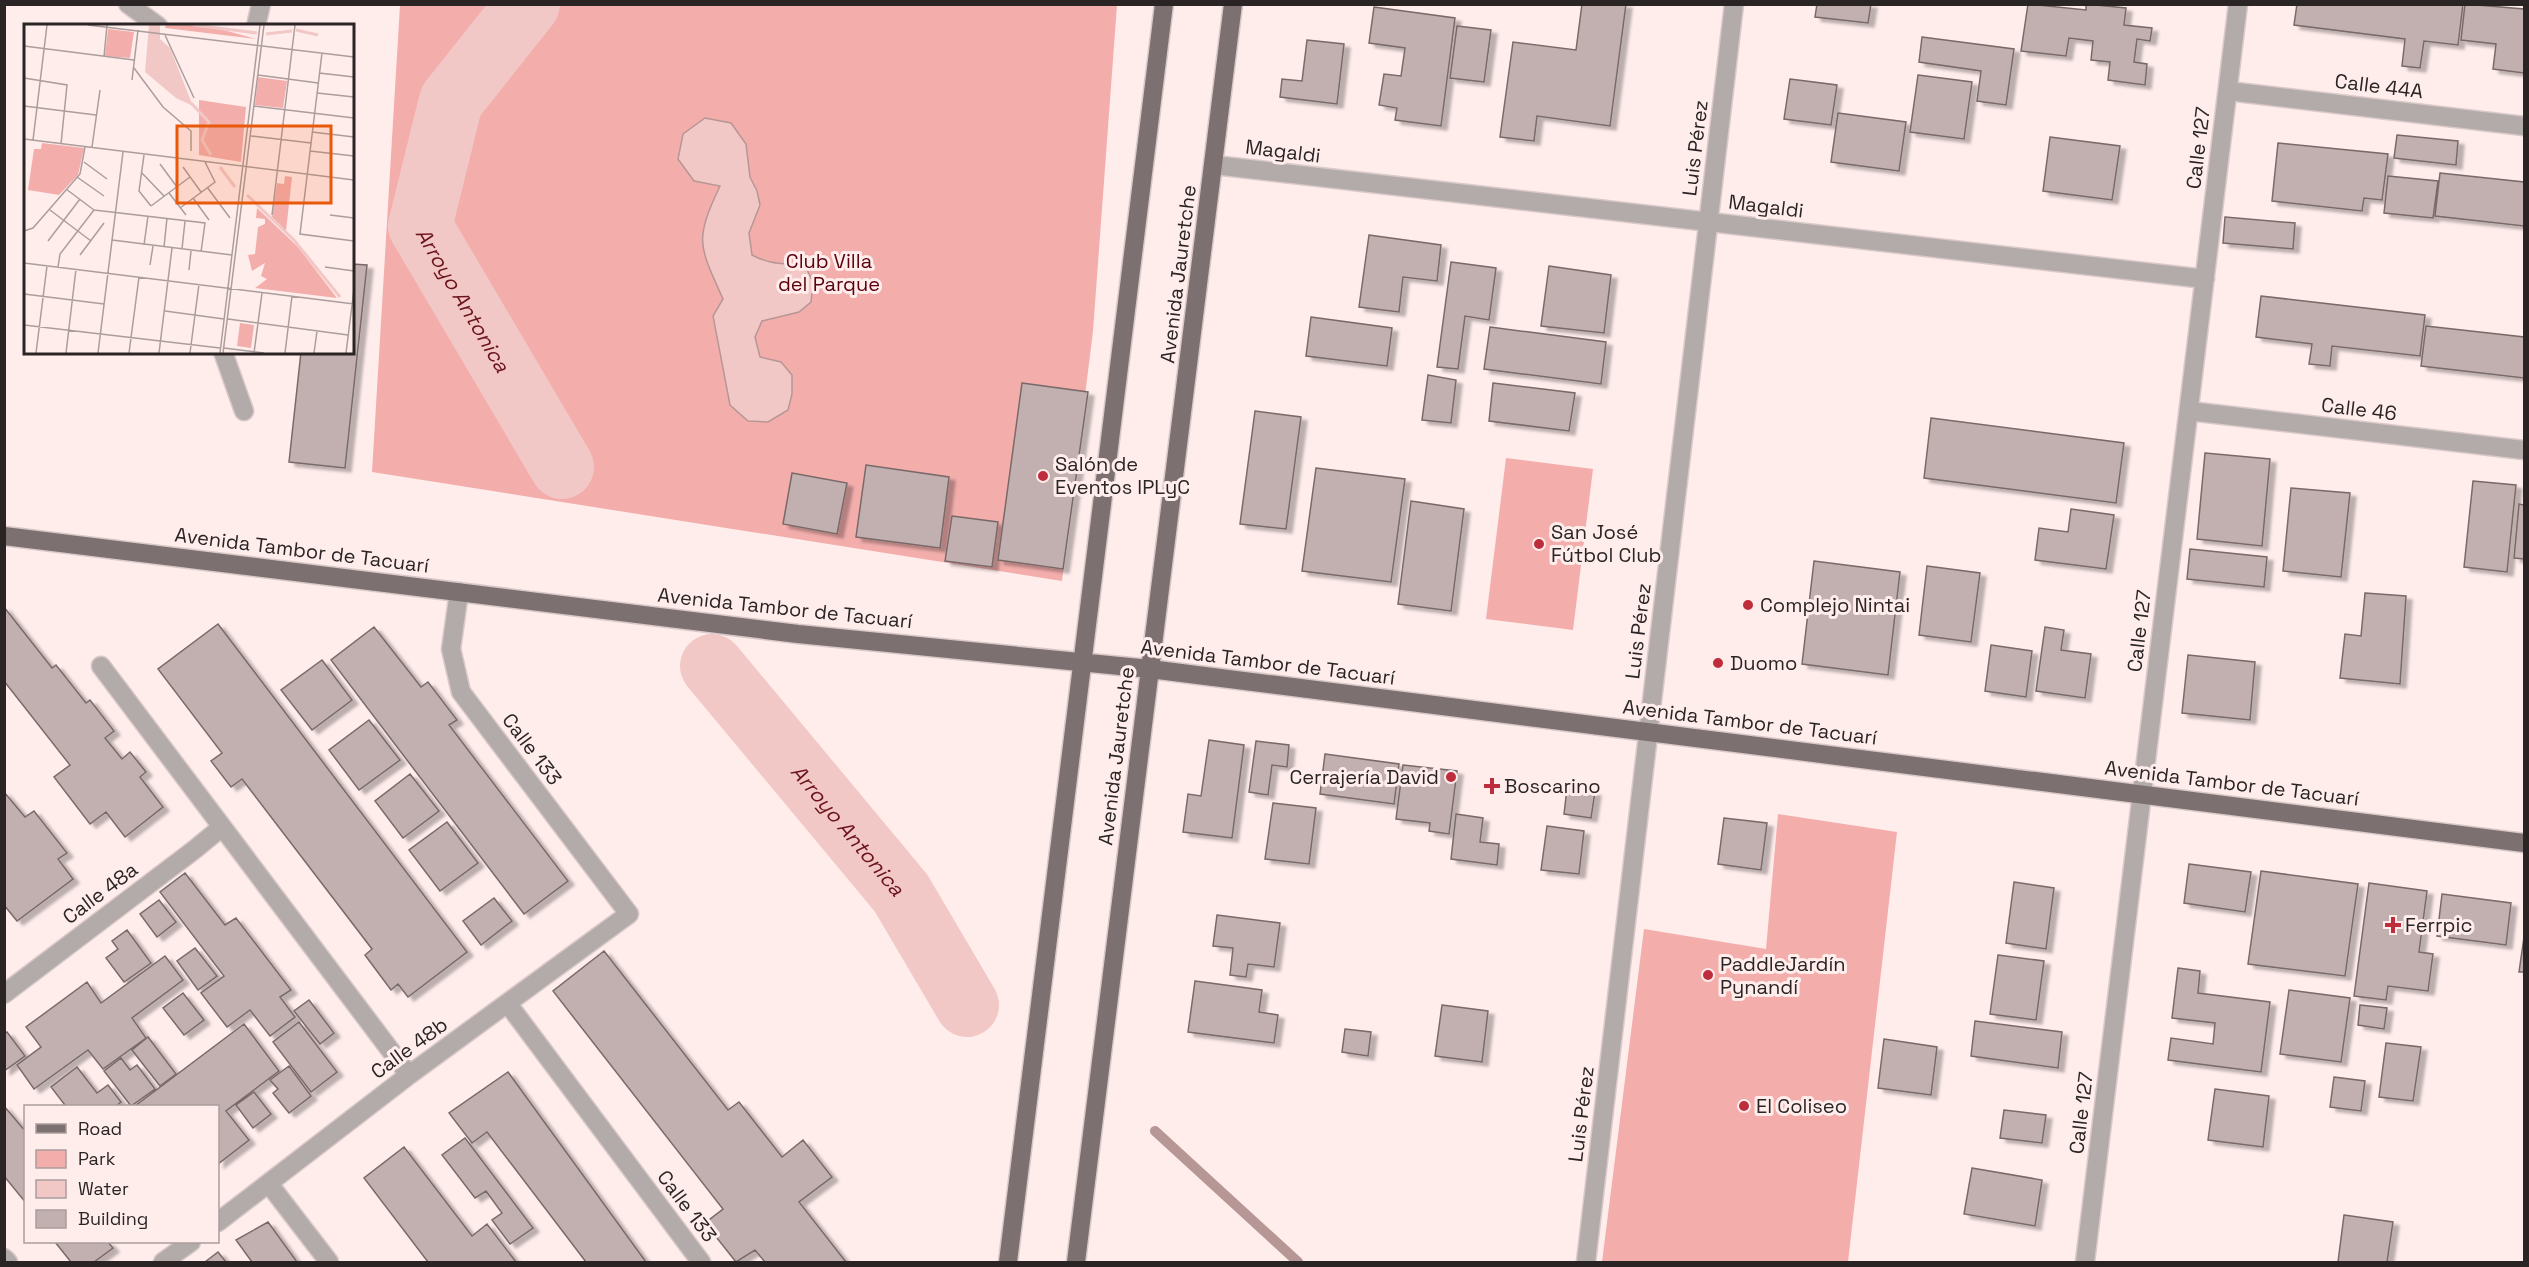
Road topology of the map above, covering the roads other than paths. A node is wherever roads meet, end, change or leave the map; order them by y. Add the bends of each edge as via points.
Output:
1 (128, 4) edge
2 (261, 4) edge
3 (1164, 4) edge
4 (1233, 4) edge
5 (1734, 4) edge
6 (2238, 4) edge
7 (155, 24) edge
8 (256, 24) edge
9 (2228, 90) junction
10 (2524, 126) edge
11 (1214, 165) junction
12 (1709, 222) junction
13 (2205, 279) junction
14 (224, 354) edge
15 (244, 411) dead end
16 (2188, 411) junction
17 (2524, 450) edge
18 (4, 536) edge
19 (459, 592) junction
20 (1082, 662) junction
21 (101, 666) dead end
22 (1150, 669) junction
23 (1649, 732) junction
24 (2142, 795) junction
25 (222, 827) junction
26 (2524, 843) edge
27 (629, 914) joint
28 (4, 994) edge
29 (508, 1004) junction
30 (409, 1075) junction
31 (269, 1184) junction
32 (219, 1221) edge
33 (190, 1243) edge
34 (4, 1258) edge
35 (8, 1263) edge
36 (163, 1263) edge
37 (329, 1263) edge
38 (701, 1263) edge
39 (1008, 1263) edge
40 (1076, 1263) edge
41 (1586, 1263) edge
42 (2085, 1263) edge

1 - 7 street
2 - 8 street
3 - 20 main road
4 - 11 main road, Avenida Jauretche
5 - 12 street, Luis Pérez
6 - 9 street, Calle 127
9 - 10 street, Calle 44A
9 - 13 street, Calle 127
11 - 12 street, Magaldi
11 - 22 main road, Avenida Jauretche
12 - 13 street, Magaldi
12 - 23 street, Luis Pérez
13 - 16 street, Calle 127
14 - 15 street
16 - 17 street, Calle 46
16 - 24 street, Calle 127
18 - 19 main road, Avenida Tambor de Tacuarí
19 - 20 main road, Avenida Tambor de Tacuarí via 798,634
19 - 27 street, Calle 133 via 451,649 461,692
20 - 22 main road, Avenida Tambor de Tacuarí
20 - 39 main road
21 - 25 street
22 - 23 main road, Avenida Tambor de Tacuarí
22 - 40 main road, Avenida Jauretche
23 - 24 main road, Avenida Tambor de Tacuarí
23 - 41 street, Luis Pérez
24 - 26 main road, Avenida Tambor de Tacuarí
24 - 42 street, Calle 127
25 - 28 street, Calle 48a
25 - 30 street
27 - 29 street, Calle 48b
29 - 30 street, Calle 48b
29 - 38 street, Calle 133
30 - 31 street, Calle 48b
31 - 32 street, Calle 48b
31 - 37 street
33 - 36 street
34 - 35 street

